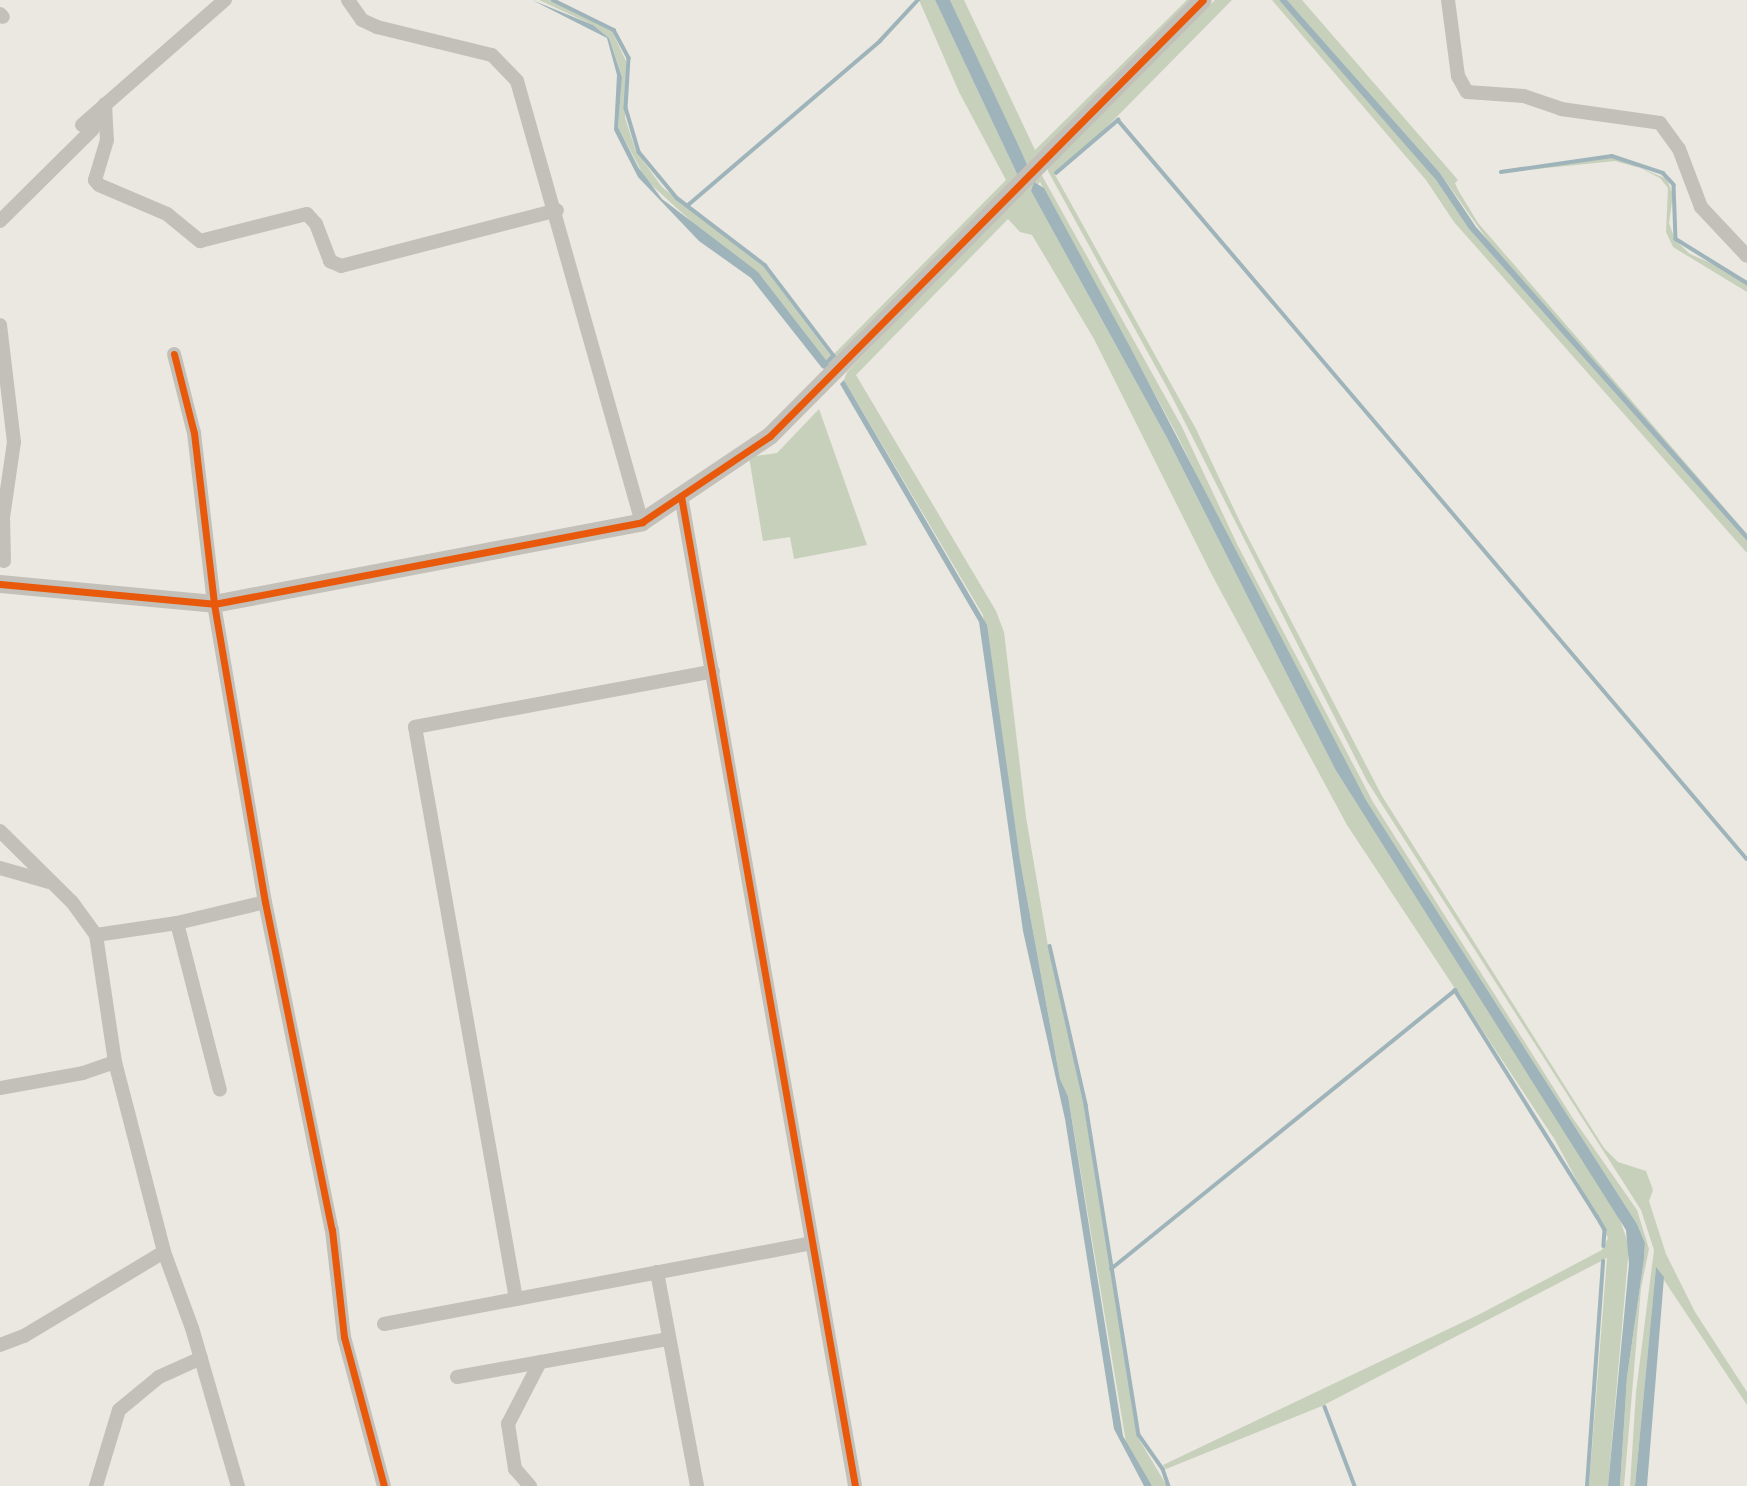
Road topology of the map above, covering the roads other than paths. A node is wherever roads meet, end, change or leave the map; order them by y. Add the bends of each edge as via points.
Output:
1 (225, 0) edge
2 (348, 0) edge
3 (1203, 0) edge
4 (1448, 0) edge
5 (105, 104) junction
6 (82, 125) dead end
7 (557, 210) junction
8 (0, 221) edge
9 (1747, 256) edge
10 (0, 325) edge
11 (174, 354) dead end
12 (681, 496) junction
13 (642, 522) junction
14 (2, 558) edge
15 (1, 586) edge
16 (214, 604) junction
17 (713, 671) junction
18 (0, 831) edge
19 (0, 868) edge
20 (53, 883) junction
21 (264, 902) junction
22 (177, 923) junction
23 (96, 936) junction
24 (115, 1062) junction
25 (0, 1088) edge
26 (220, 1090) dead end
27 (811, 1242) junction
28 (164, 1252) junction
29 (657, 1272) junction
30 (516, 1299) junction
31 (384, 1324) dead end
32 (669, 1339) junction
33 (0, 1345) edge
34 (201, 1358) junction
35 (540, 1362) junction
36 (457, 1377) dead end
37 (96, 1486) edge
38 (238, 1486) edge
39 (384, 1486) edge
40 (530, 1486) edge
41 (697, 1486) edge
42 (855, 1486) edge

1 - 5 street
2 - 7 street via 362,20 377,27 471,48 492,55 508,68 524,94
3 - 12 street via 770,436
4 - 9 street via 1458,76 1467,92 1524,96 1561,109 1660,123 1679,149 1701,207
5 - 6 street
5 - 7 street via 107,139 95,180 167,214 200,241 307,214 316,224 330,261 341,266
5 - 8 street via 92,130
7 - 13 street
10 - 14 street via 14,442
11 - 16 street via 194,433
12 - 13 street
12 - 17 street
13 - 16 street
14 - 15 street
15 - 16 street
16 - 21 street
17 - 27 street
17 - 30 street via 415,727
18 - 20 street
19 - 20 street
20 - 23 street via 85,916
21 - 22 street
21 - 39 street via 332,1230 344,1337
22 - 23 street
22 - 26 street
23 - 24 street
24 - 25 street via 83,1073
24 - 28 street
27 - 29 street
27 - 42 street
28 - 33 street via 24,1336
28 - 34 street
29 - 30 street
29 - 32 street
30 - 31 street
32 - 35 street
32 - 41 street
34 - 37 street via 159,1377 119,1410
34 - 38 street
35 - 36 street
35 - 40 street via 508,1424 515,1468

